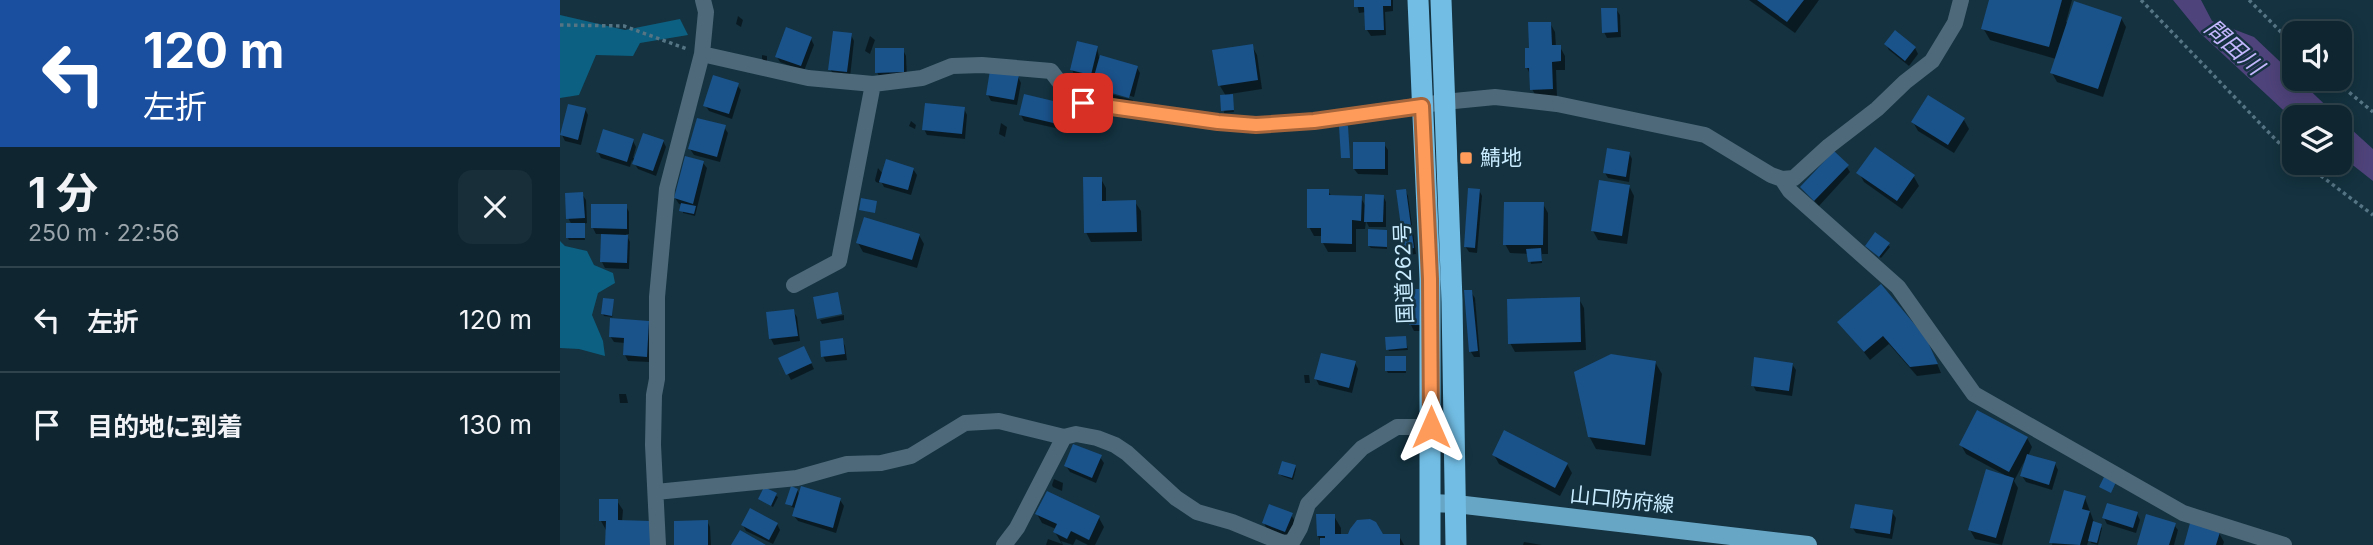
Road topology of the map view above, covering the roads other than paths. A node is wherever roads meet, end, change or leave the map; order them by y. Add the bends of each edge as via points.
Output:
1 (703, 0) edge
2 (1419, 0) edge
3 (1441, 0) edge
4 (1961, 0) edge
5 (702, 54) junction
6 (873, 84) junction
7 (1444, 102) junction
8 (1422, 106) junction
9 (1782, 179) junction
10 (794, 285) dead end
11 (1431, 427) junction
12 (1064, 436) junction
13 (656, 492) junction
14 (1430, 503) junction
15 (1456, 504) junction
16 (657, 545) edge
17 (1004, 545) edge
18 (1430, 545) edge
19 (1457, 545) edge
20 (1808, 545) edge
21 (2284, 545) edge

1 - 5 street
2 - 8 highway, 国道262号
3 - 7 highway
4 - 9 street via 1955,23 1932,61 1801,174
5 - 6 street via 808,78
5 - 13 street via 663,216 654,395
6 - 8 street via 922,78 952,66 1051,71 1067,92 1083,103 1256,125
6 - 10 street via 839,261
7 - 8 street
7 - 9 street via 1495,97 1661,124 1705,135
7 - 15 highway
8 - 11 highway, 国道262号
9 - 21 street via 1898,287 1974,394 2183,513
11 - 12 street via 1396,427 1362,448 1308,504 1292,542 1283,543 1197,512 1115,445 1076,434
11 - 14 highway, 国道262号
12 - 13 street via 999,421 972,422 911,456 881,463 847,464 797,478
12 - 17 street
13 - 16 street
14 - 15 main road, 山口防府線
14 - 18 highway, 国道262号
15 - 19 highway
15 - 20 main road, 山口防府線

